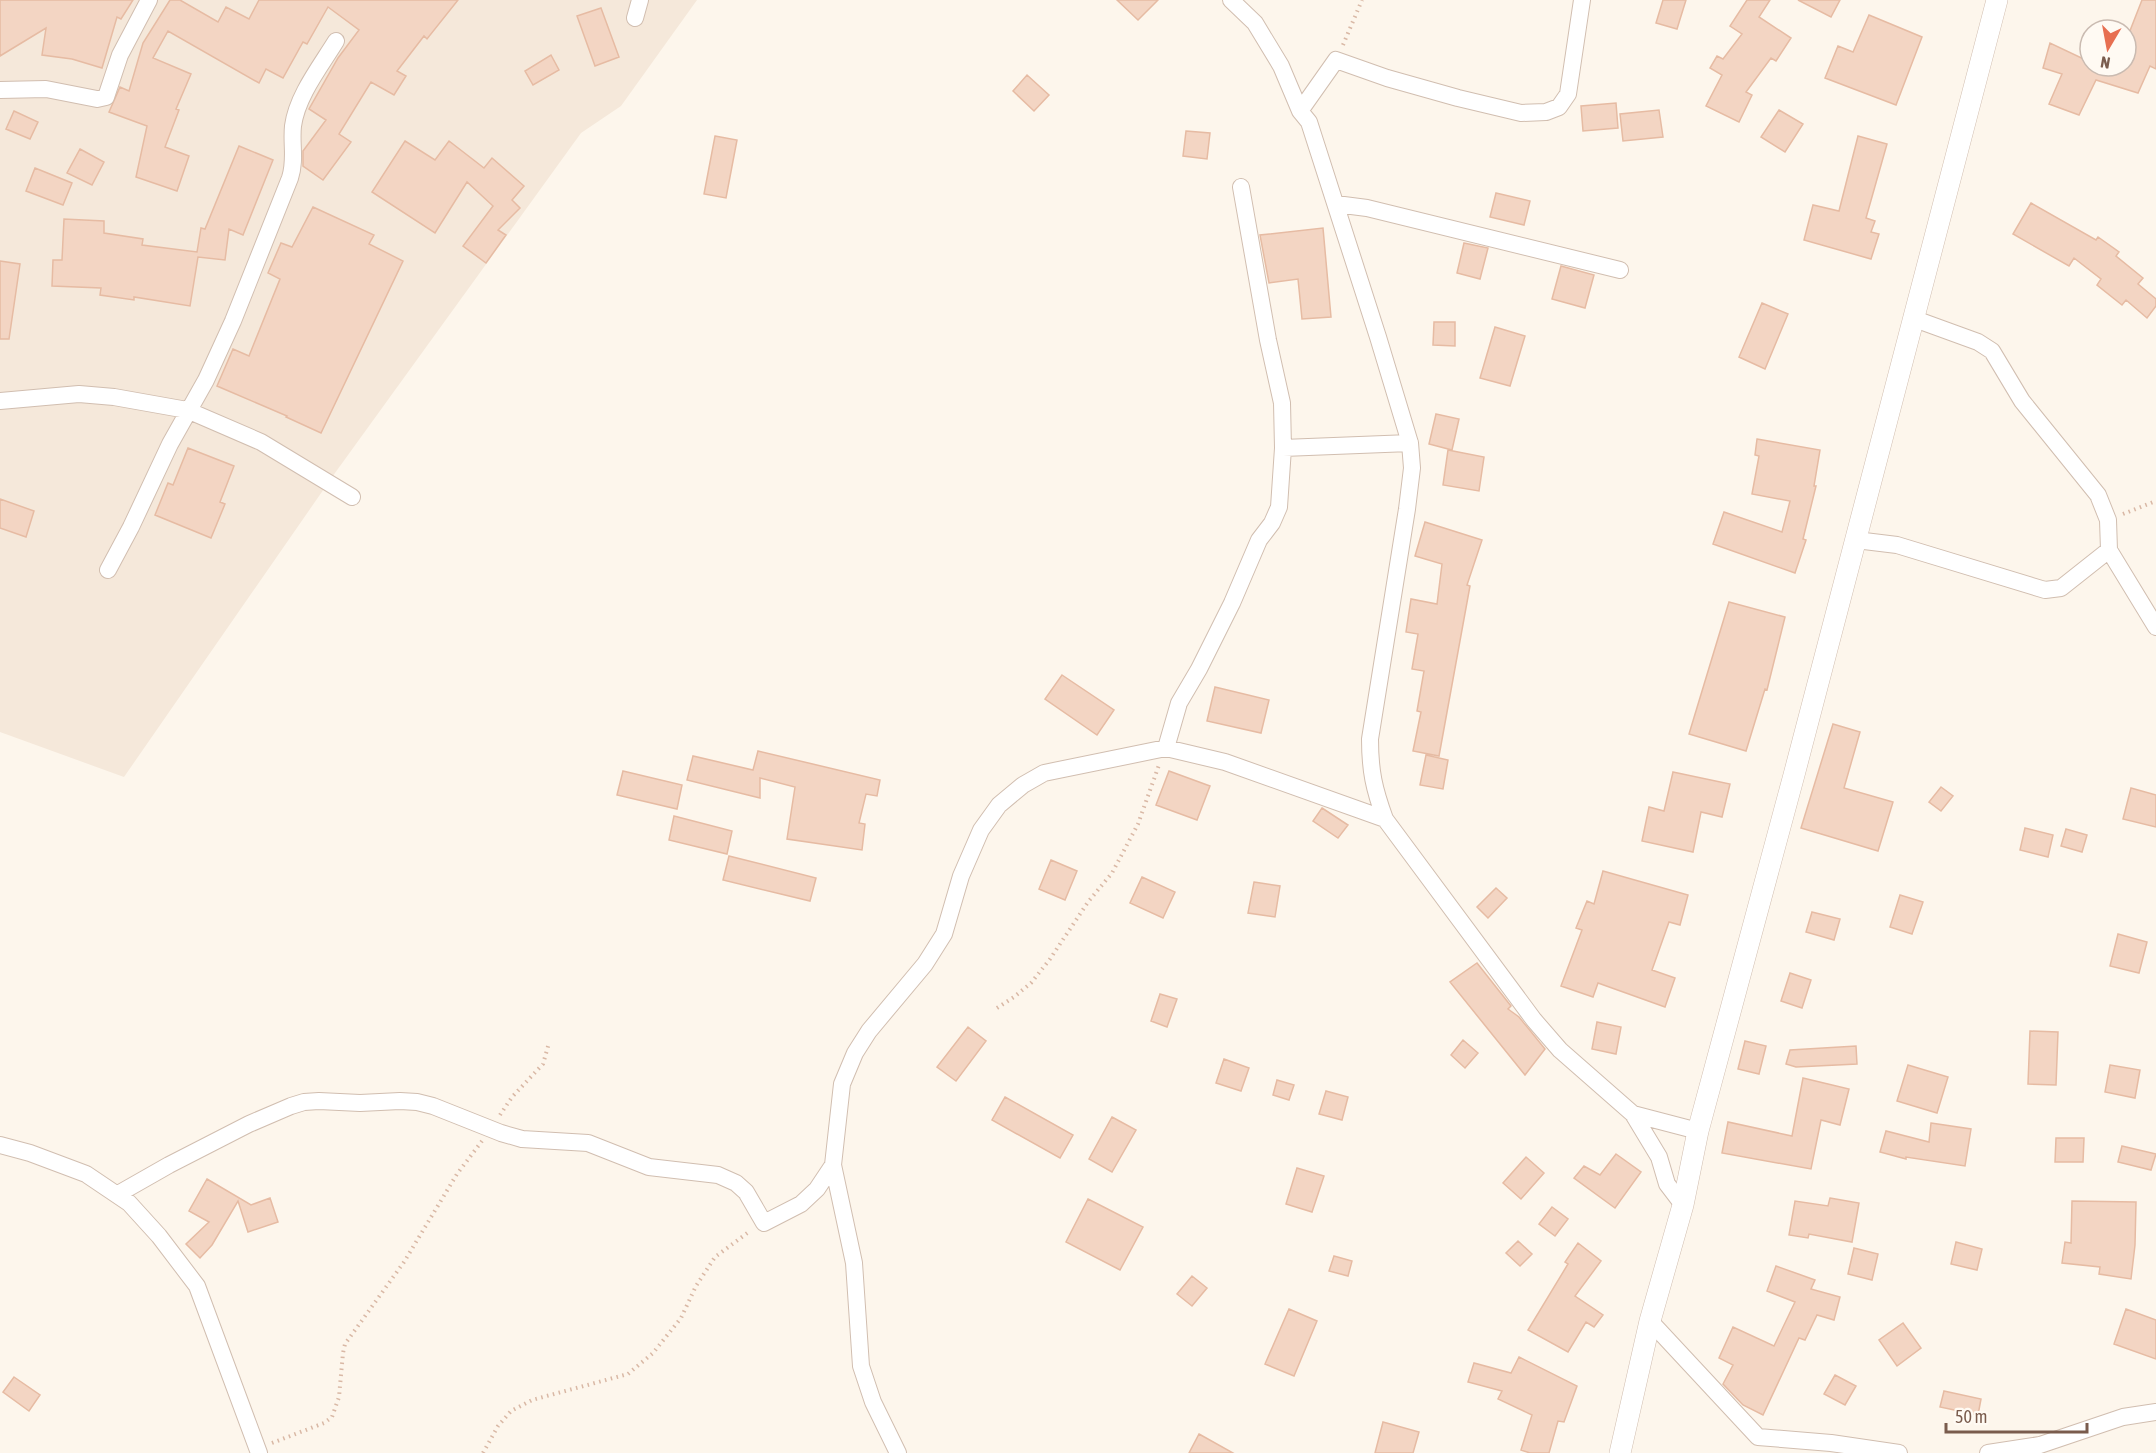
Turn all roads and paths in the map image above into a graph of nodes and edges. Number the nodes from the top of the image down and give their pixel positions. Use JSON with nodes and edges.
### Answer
{"nodes":[{"id":1,"x":149,"y":0,"type":"edge"},
{"id":2,"x":640,"y":0,"type":"edge"},
{"id":3,"x":1231,"y":0,"type":"edge"},
{"id":4,"x":1362,"y":0,"type":"edge"},
{"id":5,"x":1582,"y":0,"type":"edge"},
{"id":6,"x":1996,"y":0,"type":"edge"},
{"id":7,"x":635,"y":18,"type":"dead end"},
{"id":8,"x":336,"y":41,"type":"dead end"},
{"id":9,"x":1336,"y":60,"type":"junction"},
{"id":10,"x":0,"y":90,"type":"edge"},
{"id":11,"x":1300,"y":111,"type":"junction"},
{"id":12,"x":1241,"y":187,"type":"dead end"},
{"id":13,"x":1336,"y":204,"type":"junction"},
{"id":14,"x":1620,"y":270,"type":"dead end"},
{"id":15,"x":1912,"y":318,"type":"junction"},
{"id":16,"x":0,"y":401,"type":"edge"},
{"id":17,"x":188,"y":410,"type":"junction"},
{"id":18,"x":1410,"y":444,"type":"junction"},
{"id":19,"x":1283,"y":448,"type":"junction"},
{"id":20,"x":352,"y":497,"type":"dead end"},
{"id":21,"x":2156,"y":501,"type":"edge"},
{"id":22,"x":2108,"y":520,"type":"junction"},
{"id":23,"x":1856,"y":540,"type":"junction"},
{"id":24,"x":2109,"y":550,"type":"junction"},
{"id":25,"x":108,"y":570,"type":"dead end"},
{"id":26,"x":2156,"y":627,"type":"edge"},
{"id":27,"x":1166,"y":748,"type":"junction"},
{"id":28,"x":1385,"y":819,"type":"junction"},
{"id":29,"x":997,"y":1008,"type":"dead end"},
{"id":30,"x":549,"y":1043,"type":"dead end"},
{"id":31,"x":1633,"y":1114,"type":"junction"},
{"id":32,"x":491,"y":1128,"type":"junction"},
{"id":33,"x":1698,"y":1131,"type":"junction"},
{"id":34,"x":0,"y":1145,"type":"edge"},
{"id":35,"x":833,"y":1165,"type":"junction"},
{"id":36,"x":118,"y":1194,"type":"junction"},
{"id":37,"x":1683,"y":1205,"type":"junction"},
{"id":38,"x":764,"y":1223,"type":"junction"},
{"id":39,"x":1650,"y":1321,"type":"junction"},
{"id":40,"x":2156,"y":1412,"type":"edge"},
{"id":41,"x":258,"y":1451,"type":"edge"},
{"id":42,"x":483,"y":1453,"type":"edge"},
{"id":43,"x":898,"y":1453,"type":"edge"},
{"id":44,"x":1620,"y":1453,"type":"edge"},
{"id":45,"x":1899,"y":1453,"type":"edge"},
{"id":46,"x":1988,"y":1453,"type":"edge"}],
"edges":[{"from":1,"to":10,"type":"street"},
{"from":2,"to":7,"type":"street"},
{"from":3,"to":11,"type":"street"},
{"from":4,"to":9,"type":"path"},
{"from":5,"to":9,"type":"street"},
{"from":6,"to":15,"type":"street"},
{"from":8,"to":17,"type":"street"},
{"from":9,"to":11,"type":"street"},
{"from":11,"to":13,"type":"street"},
{"from":12,"to":19,"type":"street"},
{"from":13,"to":14,"type":"street"},
{"from":13,"to":18,"type":"street"},
{"from":15,"to":22,"type":"street"},
{"from":15,"to":23,"type":"street"},
{"from":16,"to":17,"type":"street"},
{"from":17,"to":20,"type":"street"},
{"from":17,"to":25,"type":"street"},
{"from":18,"to":19,"type":"street"},
{"from":18,"to":28,"type":"street"},
{"from":19,"to":27,"type":"street"},
{"from":21,"to":22,"type":"path"},
{"from":22,"to":24,"type":"street"},
{"from":23,"to":24,"type":"street"},
{"from":23,"to":33,"type":"street"},
{"from":24,"to":26,"type":"street"},
{"from":27,"to":28,"type":"street"},
{"from":27,"to":29,"type":"path"},
{"from":27,"to":35,"type":"street"},
{"from":28,"to":31,"type":"street"},
{"from":30,"to":32,"type":"path"},
{"from":31,"to":33,"type":"street"},
{"from":31,"to":37,"type":"street"},
{"from":32,"to":36,"type":"street"},
{"from":32,"to":38,"type":"street"},
{"from":32,"to":41,"type":"path"},
{"from":33,"to":37,"type":"street"},
{"from":34,"to":36,"type":"street"},
{"from":35,"to":38,"type":"street"},
{"from":35,"to":43,"type":"street"},
{"from":36,"to":41,"type":"street"},
{"from":37,"to":39,"type":"street"},
{"from":38,"to":42,"type":"path"},
{"from":39,"to":44,"type":"street"},
{"from":39,"to":45,"type":"street"},
{"from":40,"to":46,"type":"street"}]}
